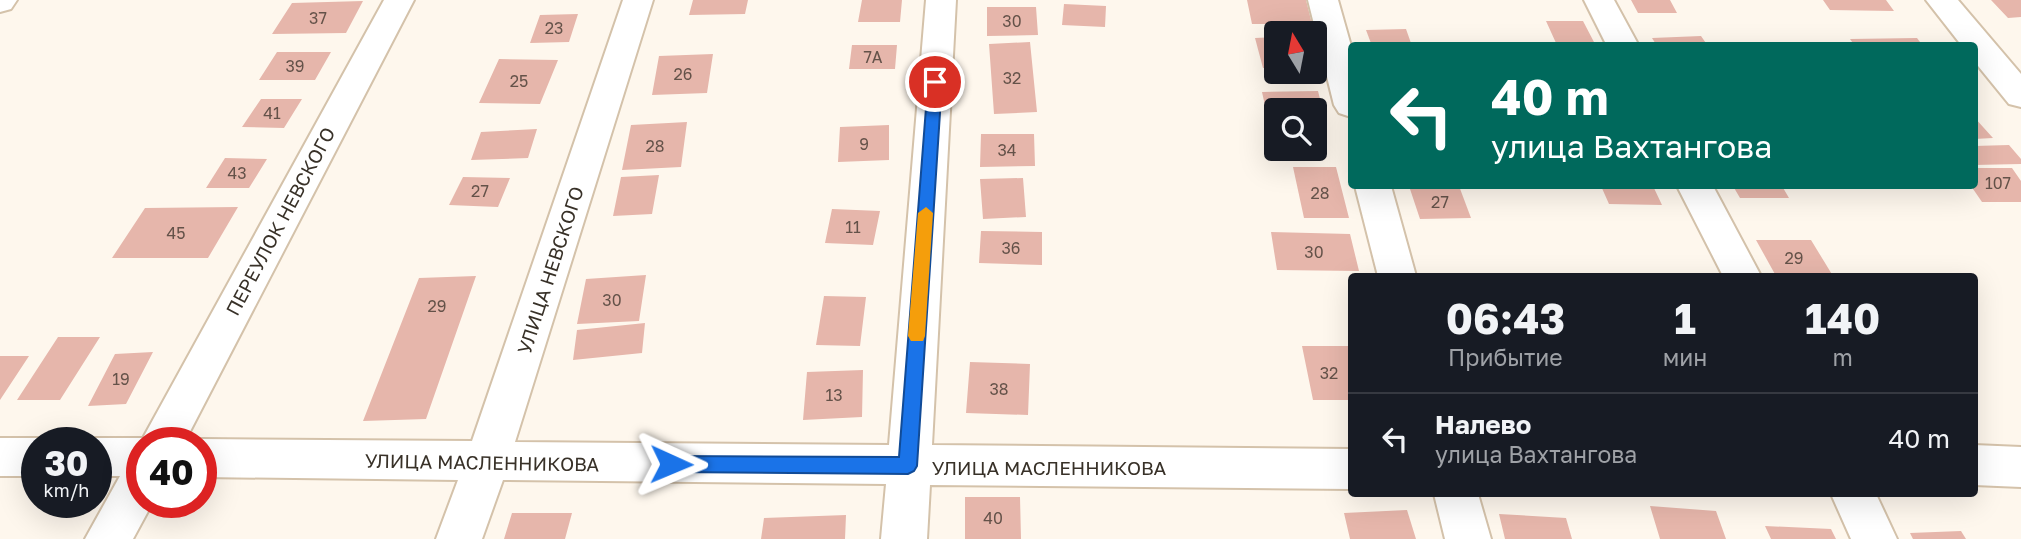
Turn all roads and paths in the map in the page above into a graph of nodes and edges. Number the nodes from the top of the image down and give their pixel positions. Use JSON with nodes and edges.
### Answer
{"nodes":[{"id":1,"x":398,"y":0,"type":"edge"},
{"id":2,"x":638,"y":0,"type":"edge"},
{"id":3,"x":941,"y":0,"type":"edge"},
{"id":4,"x":1322,"y":0,"type":"edge"},
{"id":5,"x":1599,"y":0,"type":"edge"},
{"id":6,"x":1941,"y":0,"type":"edge"},
{"id":7,"x":1620,"y":42,"type":"edge"},
{"id":8,"x":1976,"y":42,"type":"edge"},
{"id":9,"x":1978,"y":44,"type":"edge"},
{"id":10,"x":1348,"y":94,"type":"edge"},
{"id":11,"x":2021,"y":96,"type":"edge"},
{"id":12,"x":1374,"y":189,"type":"edge"},
{"id":13,"x":1697,"y":189,"type":"edge"},
{"id":14,"x":1396,"y":273,"type":"edge"},
{"id":15,"x":1740,"y":273,"type":"edge"},
{"id":16,"x":171,"y":427,"type":"edge"},
{"id":17,"x":0,"y":457,"type":"edge"},
{"id":18,"x":21,"y":457,"type":"edge"},
{"id":19,"x":217,"y":458,"type":"edge"},
{"id":20,"x":487,"y":462,"type":"junction"},
{"id":21,"x":1978,"y":465,"type":"edge"},
{"id":22,"x":908,"y":466,"type":"junction"},
{"id":23,"x":2021,"y":467,"type":"edge"},
{"id":24,"x":1348,"y":469,"type":"edge"},
{"id":25,"x":1457,"y":497,"type":"edge"},
{"id":26,"x":1854,"y":497,"type":"edge"},
{"id":27,"x":126,"y":507,"type":"edge"},
{"id":28,"x":108,"y":539,"type":"edge"},
{"id":29,"x":459,"y":539,"type":"edge"},
{"id":30,"x":904,"y":539,"type":"edge"},
{"id":31,"x":1468,"y":539,"type":"edge"},
{"id":32,"x":1874,"y":539,"type":"edge"}],
"edges":[{"from":1,"to":16,"type":"street","name":"ПЕРЕУЛОК НЕВСКОГО"},
{"from":2,"to":20,"type":"street","name":"УЛИЦА НЕВСКОГО"},
{"from":3,"to":22,"type":"street"},
{"from":4,"to":10,"type":"street"},
{"from":5,"to":7,"type":"street"},
{"from":6,"to":8,"type":"street"},
{"from":9,"to":11,"type":"street"},
{"from":12,"to":14,"type":"street"},
{"from":13,"to":15,"type":"street"},
{"from":17,"to":18,"type":"street"},
{"from":19,"to":20,"type":"street","name":"УЛИЦА МАСЛЕННИКОВА"},
{"from":20,"to":22,"type":"street","name":"УЛИЦА МАСЛЕННИКОВА"},
{"from":20,"to":29,"type":"street","name":"УЛИЦА НЕВСКОГО"},
{"from":21,"to":23,"type":"street"},
{"from":22,"to":24,"type":"street","name":"УЛИЦА МАСЛЕННИКОВА"},
{"from":22,"to":30,"type":"street"},
{"from":25,"to":31,"type":"street"},
{"from":26,"to":32,"type":"street"},
{"from":27,"to":28,"type":"street"}]}
